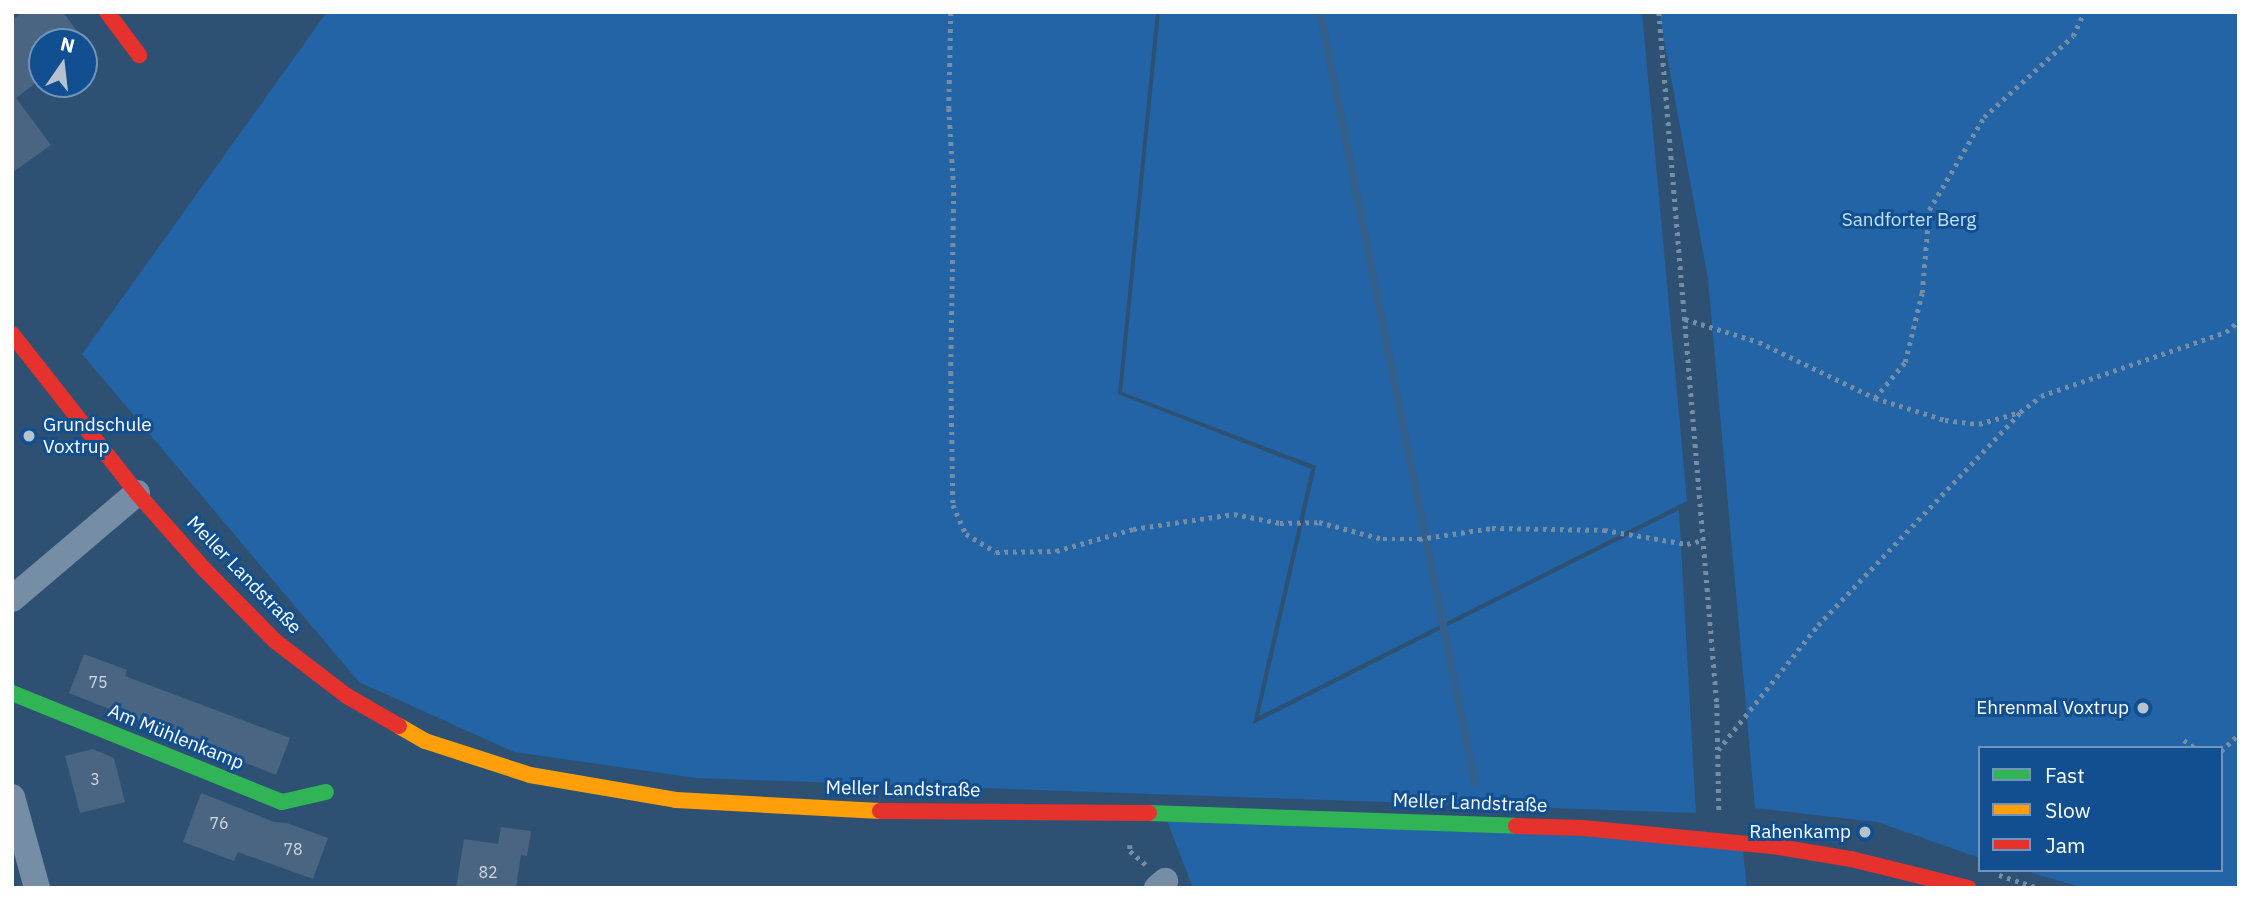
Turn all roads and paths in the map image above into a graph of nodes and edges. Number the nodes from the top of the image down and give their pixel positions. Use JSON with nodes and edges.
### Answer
{"nodes":[{"id":1,"x":107,"y":12,"type":"edge"},
{"id":2,"x":951,"y":12,"type":"edge"},
{"id":3,"x":1658,"y":12,"type":"edge"},
{"id":4,"x":2084,"y":12,"type":"edge"},
{"id":5,"x":139,"y":55,"type":"dead end"},
{"id":6,"x":1685,"y":319,"type":"junction"},
{"id":7,"x":2239,"y":321,"type":"edge"},
{"id":8,"x":12,"y":334,"type":"edge"},
{"id":9,"x":1875,"y":398,"type":"junction"},
{"id":10,"x":2020,"y":412,"type":"junction"},
{"id":11,"x":137,"y":493,"type":"junction"},
{"id":12,"x":1703,"y":540,"type":"junction"},
{"id":13,"x":12,"y":599,"type":"edge"},
{"id":14,"x":12,"y":693,"type":"edge"},
{"id":15,"x":2239,"y":734,"type":"edge"},
{"id":16,"x":2184,"y":740,"type":"dead end"},
{"id":17,"x":2192,"y":746,"type":"edge"},
{"id":18,"x":2223,"y":749,"type":"edge"},
{"id":19,"x":1717,"y":750,"type":"junction"},
{"id":20,"x":326,"y":792,"type":"dead end"},
{"id":21,"x":12,"y":797,"type":"edge"},
{"id":22,"x":1129,"y":813,"type":"junction"},
{"id":23,"x":1719,"y":820,"type":"dead end"},
{"id":24,"x":1991,"y":873,"type":"dead end"},
{"id":25,"x":1161,"y":885,"type":"edge"},
{"id":26,"x":36,"y":887,"type":"edge"},
{"id":27,"x":1968,"y":888,"type":"edge"},
{"id":28,"x":2038,"y":888,"type":"edge"}],
"edges":[{"from":1,"to":5,"type":"street"},
{"from":2,"to":12,"type":"path"},
{"from":3,"to":6,"type":"path"},
{"from":4,"to":9,"type":"path"},
{"from":6,"to":9,"type":"path"},
{"from":6,"to":12,"type":"path"},
{"from":7,"to":10,"type":"path"},
{"from":8,"to":11,"type":"street","name":"Meller Landstraße"},
{"from":9,"to":10,"type":"path"},
{"from":10,"to":19,"type":"path"},
{"from":11,"to":13,"type":"street"},
{"from":11,"to":22,"type":"street","name":"Meller Landstraße"},
{"from":12,"to":19,"type":"path"},
{"from":14,"to":20,"type":"street","name":"Am Mühlenkamp"},
{"from":15,"to":18,"type":"path"},
{"from":16,"to":17,"type":"path"},
{"from":19,"to":23,"type":"path"},
{"from":21,"to":26,"type":"street"},
{"from":22,"to":25,"type":"path"},
{"from":22,"to":27,"type":"street","name":"Meller Landstraße"},
{"from":24,"to":28,"type":"path"}]}
